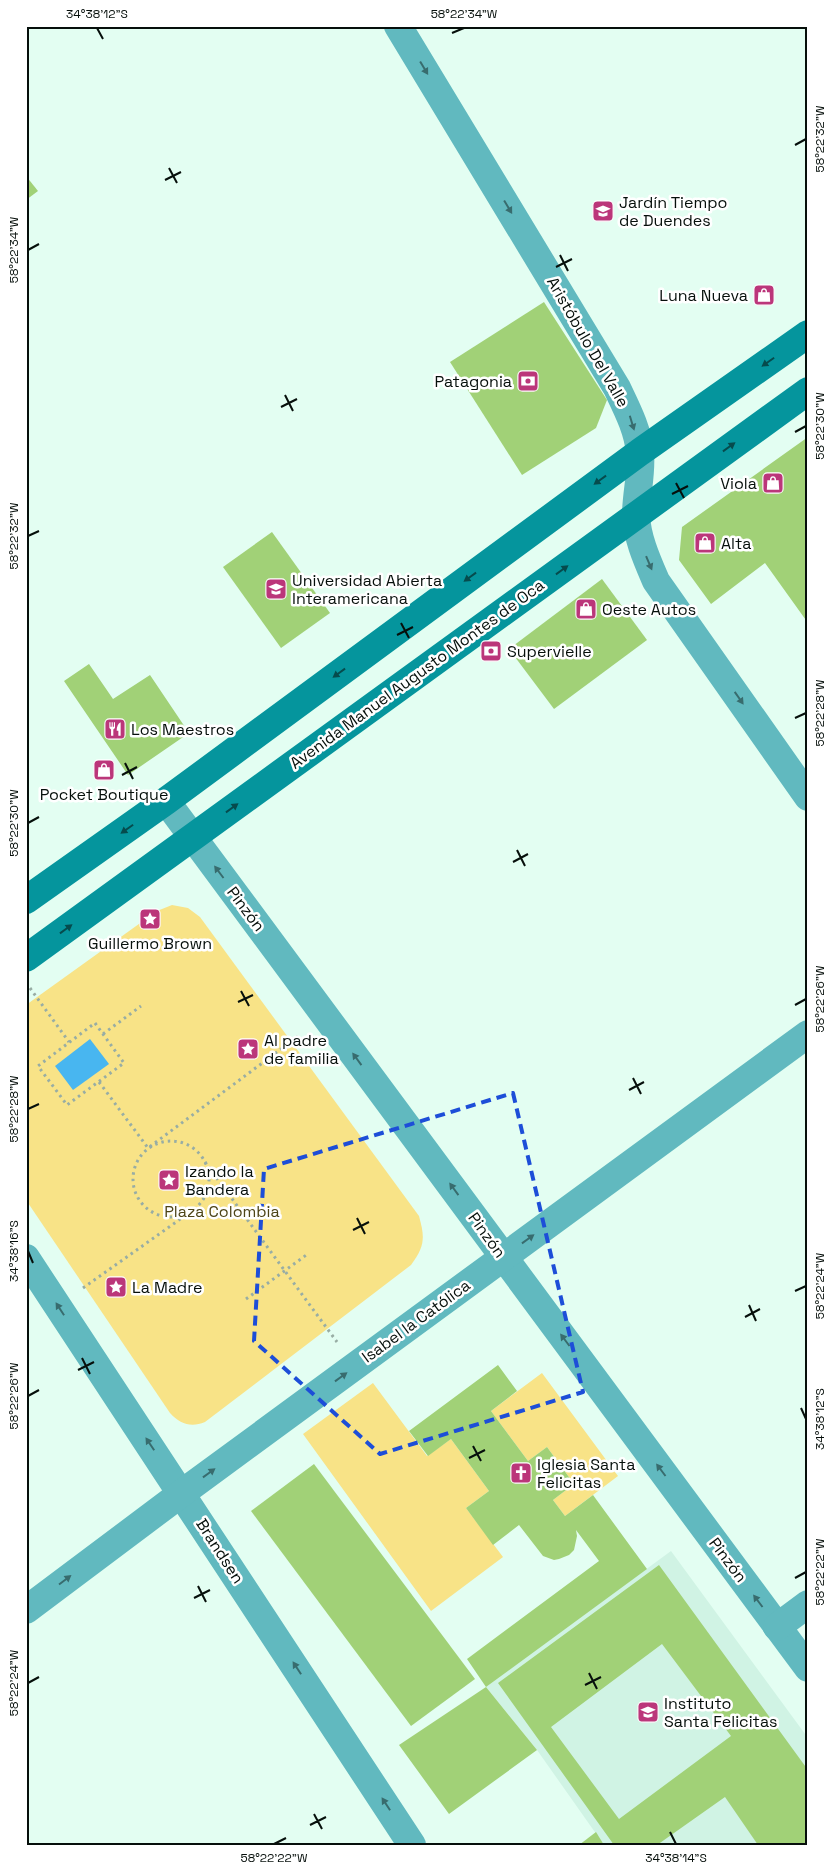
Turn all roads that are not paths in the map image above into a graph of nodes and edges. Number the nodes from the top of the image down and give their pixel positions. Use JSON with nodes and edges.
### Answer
{"nodes":[{"id":1,"x":398,"y":26,"type":"edge"},
{"id":2,"x":808,"y":334,"type":"edge"},
{"id":3,"x":808,"y":390,"type":"edge"},
{"id":4,"x":640,"y":452,"type":"junction"},
{"id":5,"x":636,"y":516,"type":"junction"},
{"id":6,"x":808,"y":797,"type":"edge"},
{"id":7,"x":166,"y":800,"type":"junction"},
{"id":8,"x":192,"y":836,"type":"junction"},
{"id":9,"x":26,"y":900,"type":"edge"},
{"id":10,"x":26,"y":958,"type":"edge"},
{"id":11,"x":808,"y":1034,"type":"edge"},
{"id":12,"x":503,"y":1257,"type":"junction"},
{"id":13,"x":26,"y":1258,"type":"edge"},
{"id":14,"x":182,"y":1493,"type":"junction"},
{"id":15,"x":808,"y":1604,"type":"edge"},
{"id":16,"x":26,"y":1610,"type":"edge"},
{"id":17,"x":777,"y":1627,"type":"junction"},
{"id":18,"x":808,"y":1668,"type":"edge"},
{"id":19,"x":412,"y":1845,"type":"edge"}],
"edges":[{"from":1,"to":4,"type":"street","name":"Aristóbulo Del Valle","one_way":true},
{"from":2,"to":4,"type":"main road","one_way":true},
{"from":5,"to":3,"type":"main road","name":"Avenida Manuel Augusto Montes de Oca","one_way":true},
{"from":4,"to":5,"type":"street","name":"Aristóbulo Del Valle"},
{"from":4,"to":7,"type":"main road","one_way":true},
{"from":5,"to":6,"type":"street","name":"Aristóbulo Del Valle","one_way":true},
{"from":8,"to":5,"type":"main road","name":"Avenida Manuel Augusto Montes de Oca","one_way":true},
{"from":7,"to":8,"type":"street","name":"Pinzón"},
{"from":7,"to":9,"type":"main road","one_way":true},
{"from":10,"to":8,"type":"main road","name":"Avenida Manuel Augusto Montes de Oca","one_way":true},
{"from":12,"to":8,"type":"street","name":"Pinzón","one_way":true},
{"from":12,"to":11,"type":"street","name":"Isabel la Católica","one_way":true},
{"from":14,"to":12,"type":"street","name":"Isabel la Católica","one_way":true},
{"from":17,"to":12,"type":"street","name":"Pinzón","one_way":true},
{"from":14,"to":13,"type":"street","name":"Brandsen","one_way":true},
{"from":16,"to":14,"type":"street","name":"Isabel la Católica","one_way":true},
{"from":19,"to":14,"type":"street","name":"Brandsen","one_way":true},
{"from":15,"to":17,"type":"street"},
{"from":17,"to":18,"type":"street","name":"Pinzón"}]}
